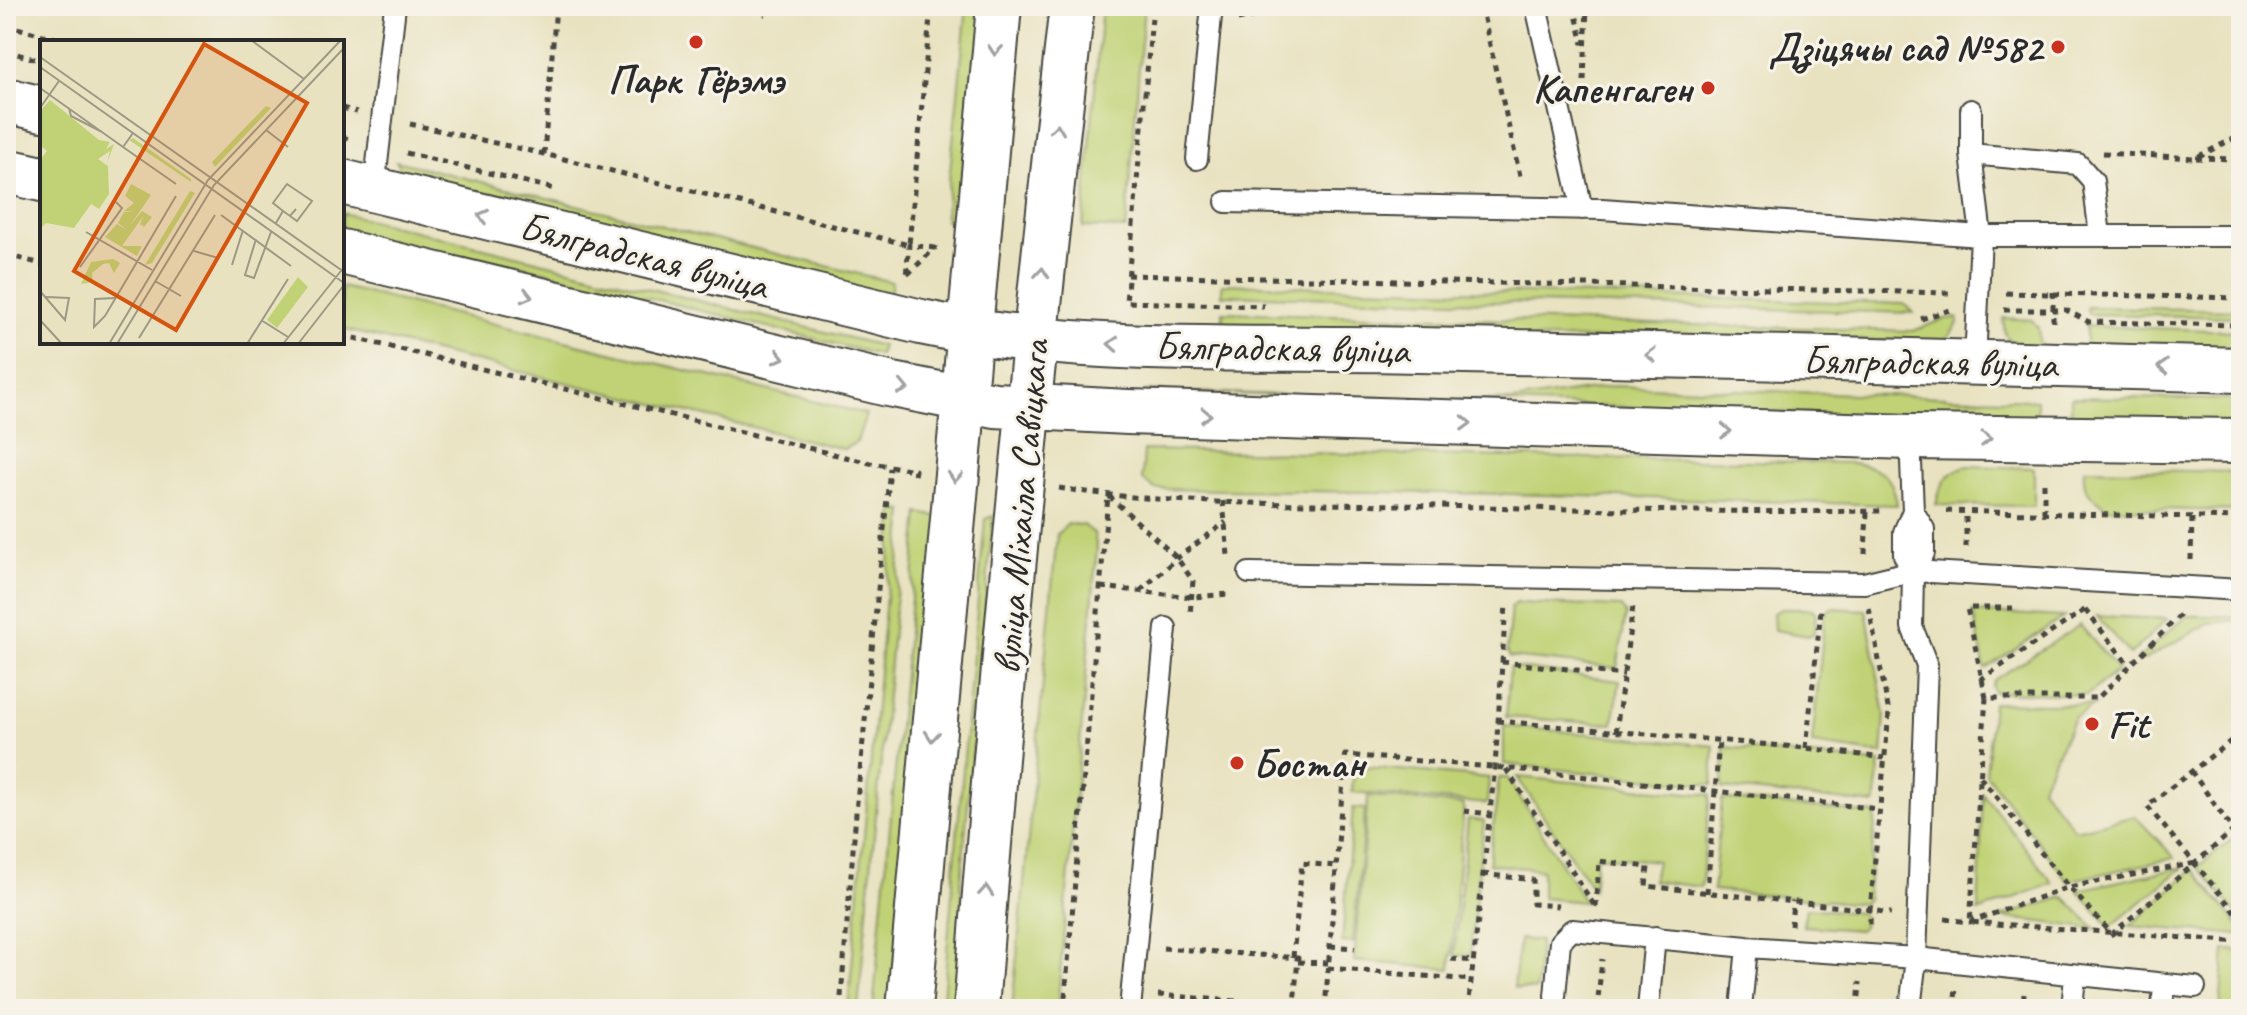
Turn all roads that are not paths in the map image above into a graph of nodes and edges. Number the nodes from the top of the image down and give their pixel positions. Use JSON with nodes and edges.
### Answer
{"nodes":[{"id":1,"x":395,"y":6,"type":"edge"},
{"id":2,"x":999,"y":6,"type":"edge"},
{"id":3,"x":1072,"y":6,"type":"edge"},
{"id":4,"x":1536,"y":6,"type":"edge"},
{"id":5,"x":1211,"y":16,"type":"edge"},
{"id":6,"x":6,"y":100,"type":"edge"},
{"id":7,"x":40,"y":108,"type":"edge"},
{"id":8,"x":1971,"y":110,"type":"dead end"},
{"id":9,"x":1971,"y":154,"type":"junction"},
{"id":10,"x":1197,"y":159,"type":"dead end"},
{"id":11,"x":6,"y":171,"type":"edge"},
{"id":12,"x":40,"y":179,"type":"edge"},
{"id":13,"x":358,"y":186,"type":"edge"},
{"id":14,"x":1226,"y":202,"type":"dead end"},
{"id":15,"x":1582,"y":209,"type":"junction"},
{"id":16,"x":2100,"y":235,"type":"junction"},
{"id":17,"x":1981,"y":236,"type":"junction"},
{"id":18,"x":2241,"y":236,"type":"edge"},
{"id":19,"x":344,"y":252,"type":"edge"},
{"id":20,"x":968,"y":332,"type":"junction"},
{"id":21,"x":1036,"y":340,"type":"junction"},
{"id":22,"x":1975,"y":362,"type":"junction"},
{"id":23,"x":2241,"y":370,"type":"edge"},
{"id":24,"x":962,"y":399,"type":"junction"},
{"id":25,"x":1029,"y":408,"type":"junction"},
{"id":26,"x":1910,"y":437,"type":"junction"},
{"id":27,"x":2241,"y":441,"type":"edge"},
{"id":28,"x":1913,"y":571,"type":"junction"},
{"id":29,"x":1236,"y":573,"type":"road end"},
{"id":30,"x":2241,"y":590,"type":"edge"},
{"id":31,"x":1166,"y":628,"type":"dead end"},
{"id":32,"x":1655,"y":937,"type":"junction"},
{"id":33,"x":1747,"y":947,"type":"junction"},
{"id":34,"x":1916,"y":958,"type":"junction"},
{"id":35,"x":2075,"y":976,"type":"junction"},
{"id":36,"x":2164,"y":986,"type":"junction"},
{"id":37,"x":2195,"y":987,"type":"dead end"},
{"id":38,"x":1555,"y":996,"type":"dead end"},
{"id":39,"x":909,"y":1009,"type":"edge"},
{"id":40,"x":976,"y":1009,"type":"edge"},
{"id":41,"x":1130,"y":1009,"type":"edge"},
{"id":42,"x":1648,"y":1009,"type":"edge"},
{"id":43,"x":1741,"y":1009,"type":"edge"},
{"id":44,"x":1910,"y":1009,"type":"edge"},
{"id":45,"x":2072,"y":1009,"type":"edge"},
{"id":46,"x":2162,"y":1009,"type":"edge"}],
"edges":[{"from":1,"to":13,"type":"lane"},
{"from":2,"to":20,"type":"street","name":"вуліца Міхаіла Савіцкага","one_way":true},
{"from":21,"to":3,"type":"street","name":"вуліца Міхаіла Савіцкага","one_way":true},
{"from":4,"to":15,"type":"lane"},
{"from":5,"to":10,"type":"lane"},
{"from":6,"to":7,"type":"street"},
{"from":8,"to":9,"type":"lane"},
{"from":9,"to":16,"type":"lane"},
{"from":9,"to":17,"type":"lane"},
{"from":11,"to":12,"type":"street"},
{"from":20,"to":13,"type":"street","name":"Бялградская вуліца","one_way":true},
{"from":14,"to":15,"type":"lane"},
{"from":15,"to":17,"type":"lane"},
{"from":16,"to":17,"type":"lane"},
{"from":16,"to":18,"type":"lane"},
{"from":17,"to":22,"type":"lane"},
{"from":19,"to":24,"type":"street","name":"Бялградская вуліца","one_way":true},
{"from":20,"to":21,"type":"street","name":"Бялградская вуліца"},
{"from":20,"to":24,"type":"street","name":"вуліца Міхаіла Савіцкага"},
{"from":22,"to":21,"type":"street","name":"Бялградская вуліца","one_way":true},
{"from":21,"to":25,"type":"street","name":"вуліца Міхаіла Савіцкага"},
{"from":23,"to":22,"type":"street","name":"Бялградская вуліца","one_way":true},
{"from":24,"to":25,"type":"street","name":"Бялградская вуліца"},
{"from":24,"to":39,"type":"street","name":"вуліца Міхаіла Савіцкага","one_way":true},
{"from":25,"to":26,"type":"street","name":"Бялградская вуліца","one_way":true},
{"from":40,"to":25,"type":"street","name":"вуліца Міхаіла Савіцкага","one_way":true},
{"from":26,"to":27,"type":"street","name":"Бялградская вуліца","one_way":true},
{"from":26,"to":28,"type":"lane"},
{"from":28,"to":29,"type":"lane"},
{"from":28,"to":30,"type":"lane"},
{"from":28,"to":34,"type":"lane"},
{"from":31,"to":41,"type":"lane"},
{"from":32,"to":33,"type":"lane"},
{"from":32,"to":38,"type":"lane"},
{"from":32,"to":42,"type":"lane"},
{"from":33,"to":34,"type":"lane"},
{"from":33,"to":43,"type":"lane"},
{"from":34,"to":35,"type":"lane"},
{"from":34,"to":44,"type":"lane"},
{"from":35,"to":36,"type":"lane"},
{"from":35,"to":45,"type":"lane"},
{"from":36,"to":37,"type":"lane"},
{"from":36,"to":46,"type":"lane"}]}
